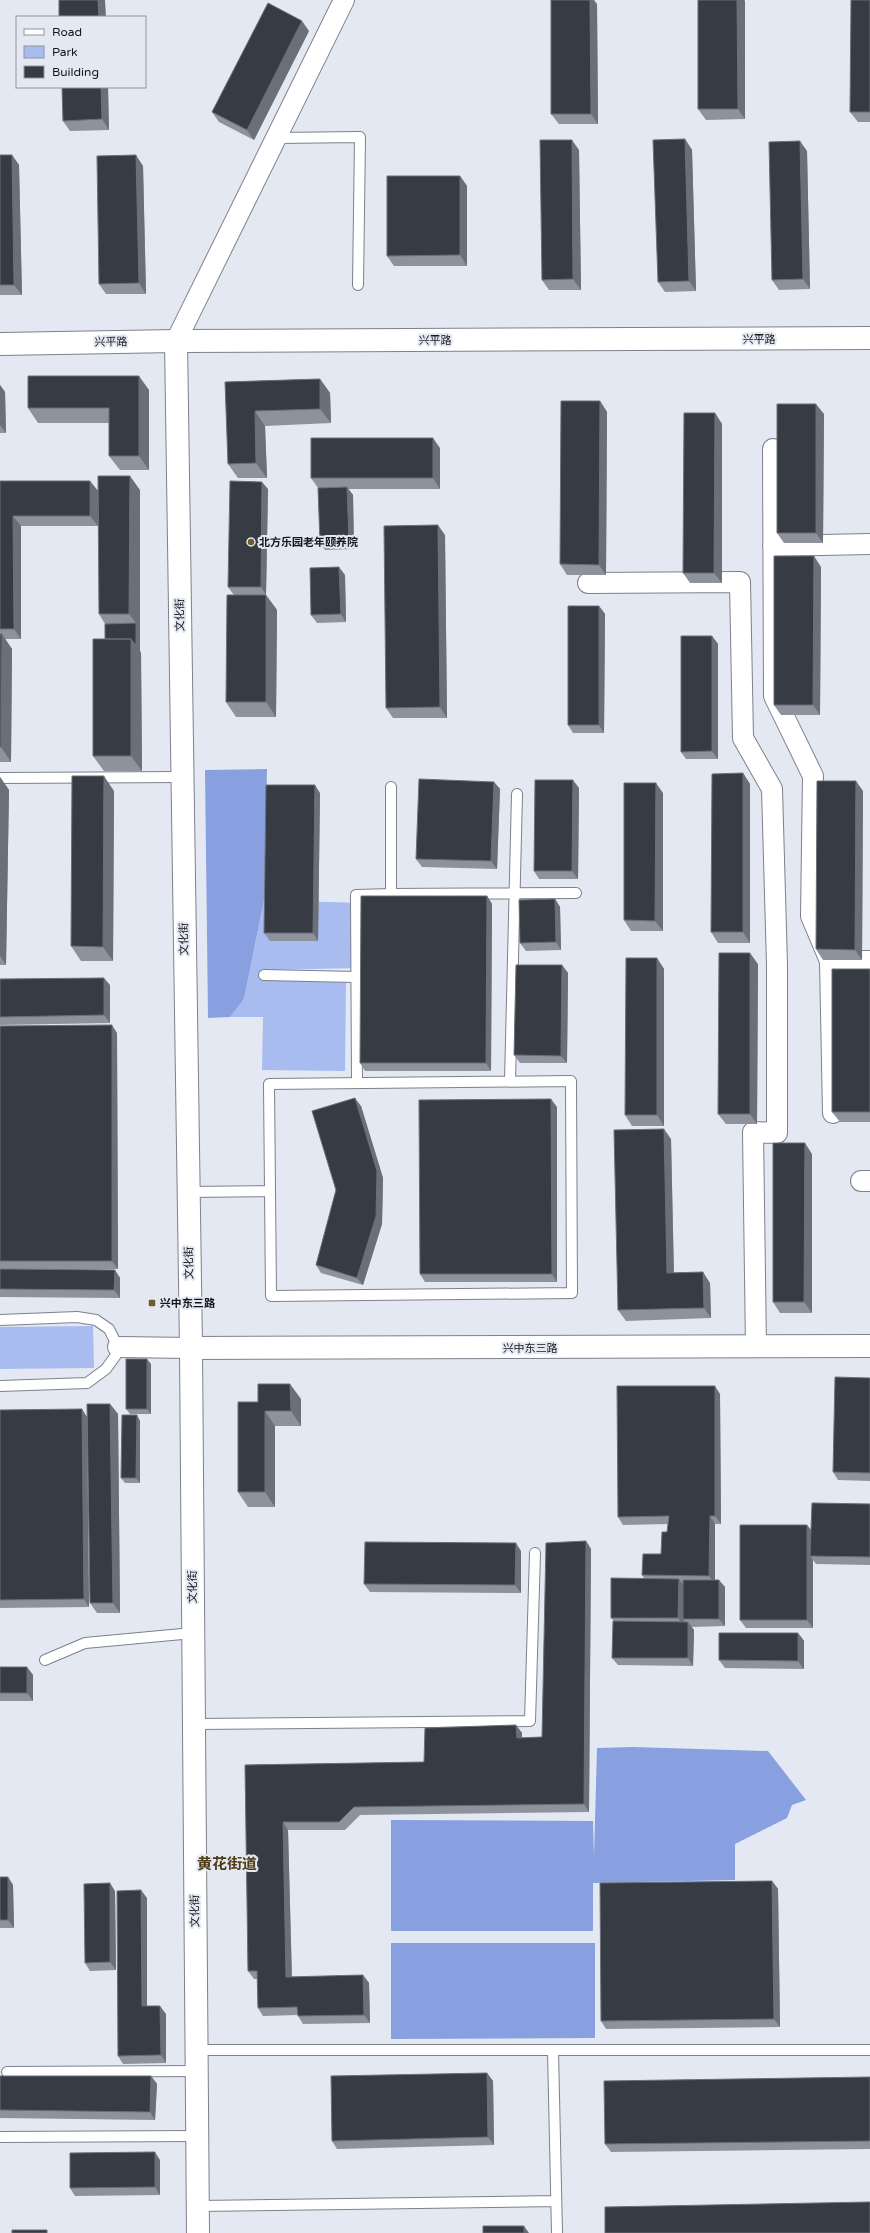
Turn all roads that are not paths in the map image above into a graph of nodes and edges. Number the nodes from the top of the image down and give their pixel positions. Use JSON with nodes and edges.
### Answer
{"nodes":[{"id":1,"x":344,"y":0,"type":"edge"},
{"id":2,"x":276,"y":138,"type":"junction"},
{"id":3,"x":358,"y":286,"type":"dead end"},
{"id":4,"x":870,"y":338,"type":"edge"},
{"id":5,"x":176,"y":341,"type":"junction"},
{"id":6,"x":0,"y":344,"type":"edge"},
{"id":7,"x":773,"y":450,"type":"dead end"},
{"id":8,"x":870,"y":544,"type":"edge"},
{"id":9,"x":773,"y":546,"type":"junction"},
{"id":10,"x":588,"y":583,"type":"dead end"},
{"id":11,"x":0,"y":778,"type":"edge"},
{"id":12,"x":182,"y":778,"type":"junction"},
{"id":13,"x":392,"y":787,"type":"dead end"},
{"id":14,"x":517,"y":794,"type":"dead end"},
{"id":15,"x":515,"y":893,"type":"junction"},
{"id":16,"x":576,"y":893,"type":"dead end"},
{"id":17,"x":391,"y":894,"type":"junction"},
{"id":18,"x":830,"y":961,"type":"junction"},
{"id":19,"x":870,"y":961,"type":"edge"},
{"id":20,"x":264,"y":975,"type":"dead end"},
{"id":21,"x":356,"y":976,"type":"junction"},
{"id":22,"x":510,"y":1081,"type":"junction"},
{"id":23,"x":357,"y":1083,"type":"junction"},
{"id":24,"x":833,"y":1113,"type":"edge"},
{"id":25,"x":270,"y":1191,"type":"junction"},
{"id":26,"x":188,"y":1192,"type":"junction"},
{"id":27,"x":0,"y":1320,"type":"edge"},
{"id":28,"x":870,"y":1346,"type":"edge"},
{"id":29,"x":756,"y":1347,"type":"junction"},
{"id":30,"x":118,"y":1348,"type":"junction"},
{"id":31,"x":191,"y":1348,"type":"junction"},
{"id":32,"x":0,"y":1386,"type":"edge"},
{"id":33,"x":535,"y":1553,"type":"dead end"},
{"id":34,"x":193,"y":1633,"type":"junction"},
{"id":35,"x":45,"y":1660,"type":"dead end"},
{"id":36,"x":194,"y":1724,"type":"junction"},
{"id":37,"x":553,"y":2050,"type":"junction"},
{"id":38,"x":870,"y":2050,"type":"edge"},
{"id":39,"x":197,"y":2061,"type":"junction"},
{"id":40,"x":7,"y":2072,"type":"dead end"},
{"id":41,"x":197,"y":2136,"type":"junction"},
{"id":42,"x":0,"y":2137,"type":"edge"},
{"id":43,"x":556,"y":2201,"type":"junction"},
{"id":44,"x":198,"y":2206,"type":"junction"},
{"id":45,"x":198,"y":2233,"type":"edge"},
{"id":46,"x":557,"y":2233,"type":"edge"}],
"edges":[{"from":1,"to":2,"type":"street"},
{"from":2,"to":3,"type":"lane"},
{"from":2,"to":5,"type":"street"},
{"from":4,"to":5,"type":"street","name":"兴平路"},
{"from":5,"to":6,"type":"street","name":"兴平路"},
{"from":5,"to":12,"type":"street","name":"文化街"},
{"from":7,"to":9,"type":"street"},
{"from":8,"to":9,"type":"street"},
{"from":9,"to":18,"type":"street"},
{"from":10,"to":29,"type":"street"},
{"from":11,"to":12,"type":"lane"},
{"from":12,"to":26,"type":"street","name":"文化街"},
{"from":13,"to":17,"type":"lane"},
{"from":14,"to":15,"type":"lane"},
{"from":15,"to":16,"type":"lane"},
{"from":15,"to":17,"type":"lane"},
{"from":15,"to":22,"type":"lane"},
{"from":17,"to":21,"type":"lane"},
{"from":18,"to":19,"type":"street"},
{"from":18,"to":24,"type":"street"},
{"from":20,"to":21,"type":"lane"},
{"from":21,"to":23,"type":"lane"},
{"from":22,"to":23,"type":"lane"},
{"from":22,"to":25,"type":"lane"},
{"from":23,"to":25,"type":"lane"},
{"from":25,"to":26,"type":"lane"},
{"from":26,"to":31,"type":"street","name":"文化街"},
{"from":27,"to":30,"type":"lane"},
{"from":28,"to":29,"type":"street","name":"兴中东三路"},
{"from":29,"to":31,"type":"street","name":"兴中东三路"},
{"from":30,"to":31,"type":"street"},
{"from":30,"to":32,"type":"lane"},
{"from":31,"to":34,"type":"street","name":"文化街"},
{"from":33,"to":36,"type":"lane"},
{"from":34,"to":35,"type":"lane"},
{"from":34,"to":36,"type":"street","name":"文化街"},
{"from":36,"to":39,"type":"street","name":"文化街"},
{"from":37,"to":38,"type":"lane"},
{"from":37,"to":39,"type":"lane"},
{"from":37,"to":43,"type":"lane"},
{"from":39,"to":40,"type":"lane"},
{"from":39,"to":41,"type":"street","name":"文化街"},
{"from":41,"to":42,"type":"lane"},
{"from":41,"to":44,"type":"street","name":"文化街"},
{"from":43,"to":44,"type":"lane"},
{"from":43,"to":46,"type":"lane"},
{"from":44,"to":45,"type":"street","name":"文化街"}]}
